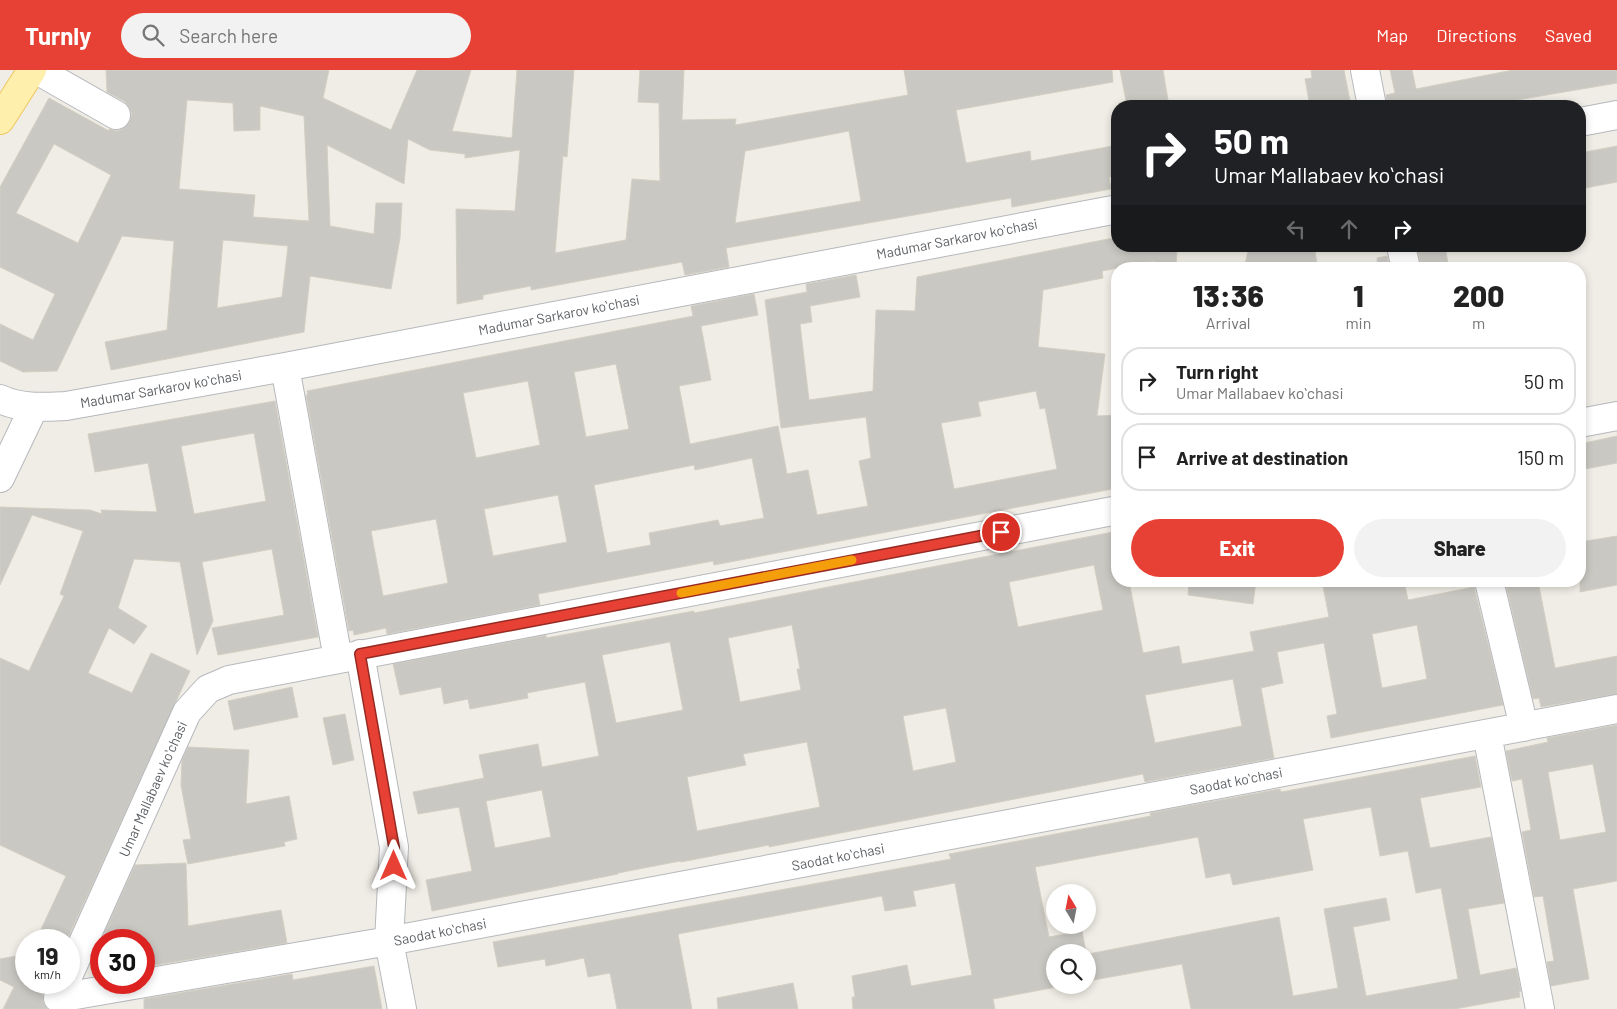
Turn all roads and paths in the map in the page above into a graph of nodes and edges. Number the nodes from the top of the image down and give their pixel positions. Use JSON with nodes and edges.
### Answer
{"nodes":[{"id":1,"x":32,"y":70,"type":"edge"},
{"id":2,"x":37,"y":70,"type":"edge"},
{"id":3,"x":1365,"y":70,"type":"edge"},
{"id":4,"x":1371,"y":100,"type":"edge"},
{"id":5,"x":116,"y":115,"type":"dead end"},
{"id":6,"x":1617,"y":116,"type":"edge"},
{"id":7,"x":0,"y":120,"type":"edge"},
{"id":8,"x":1586,"y":121,"type":"edge"},
{"id":9,"x":1111,"y":210,"type":"edge"},
{"id":10,"x":284,"y":367,"type":"junction"},
{"id":11,"x":0,"y":399,"type":"edge"},
{"id":12,"x":34,"y":407,"type":"junction"},
{"id":13,"x":1617,"y":416,"type":"edge"},
{"id":14,"x":1586,"y":422,"type":"edge"},
{"id":15,"x":0,"y":478,"type":"edge"},
{"id":16,"x":1111,"y":511,"type":"edge"},
{"id":17,"x":1490,"y":587,"type":"edge"},
{"id":18,"x":349,"y":656,"type":"junction"},
{"id":19,"x":1617,"y":709,"type":"edge"},
{"id":20,"x":1524,"y":727,"type":"junction"},
{"id":21,"x":1486,"y":734,"type":"junction"},
{"id":22,"x":390,"y":942,"type":"junction"},
{"id":23,"x":80,"y":945,"type":"edge"},
{"id":24,"x":80,"y":988,"type":"edge"},
{"id":25,"x":402,"y":1009,"type":"edge"},
{"id":26,"x":1540,"y":1009,"type":"edge"}],
"edges":[{"from":1,"to":7,"type":"main road"},
{"from":2,"to":5,"type":"street"},
{"from":3,"to":4,"type":"street"},
{"from":6,"to":8,"type":"street"},
{"from":9,"to":10,"type":"street","name":"Madumar Sarkarov koʻchasi"},
{"from":10,"to":12,"type":"street","name":"Madumar Sarkarov koʻchasi"},
{"from":10,"to":18,"type":"street"},
{"from":11,"to":12,"type":"street","name":"Madumar Sarkarov koʻchasi"},
{"from":12,"to":15,"type":"street"},
{"from":13,"to":14,"type":"street"},
{"from":16,"to":18,"type":"street","name":"Umar Mallabaev koʻchasi"},
{"from":17,"to":20,"type":"street"},
{"from":18,"to":22,"type":"street"},
{"from":18,"to":23,"type":"street","name":"Umar Mallabaev koʻchasi"},
{"from":19,"to":20,"type":"street","name":"Saodat koʻchasi"},
{"from":20,"to":21,"type":"street","name":"Saodat koʻchasi"},
{"from":21,"to":22,"type":"street","name":"Saodat koʻchasi"},
{"from":21,"to":26,"type":"street"},
{"from":22,"to":24,"type":"street","name":"Saodat koʻchasi"},
{"from":22,"to":25,"type":"street"}]}
